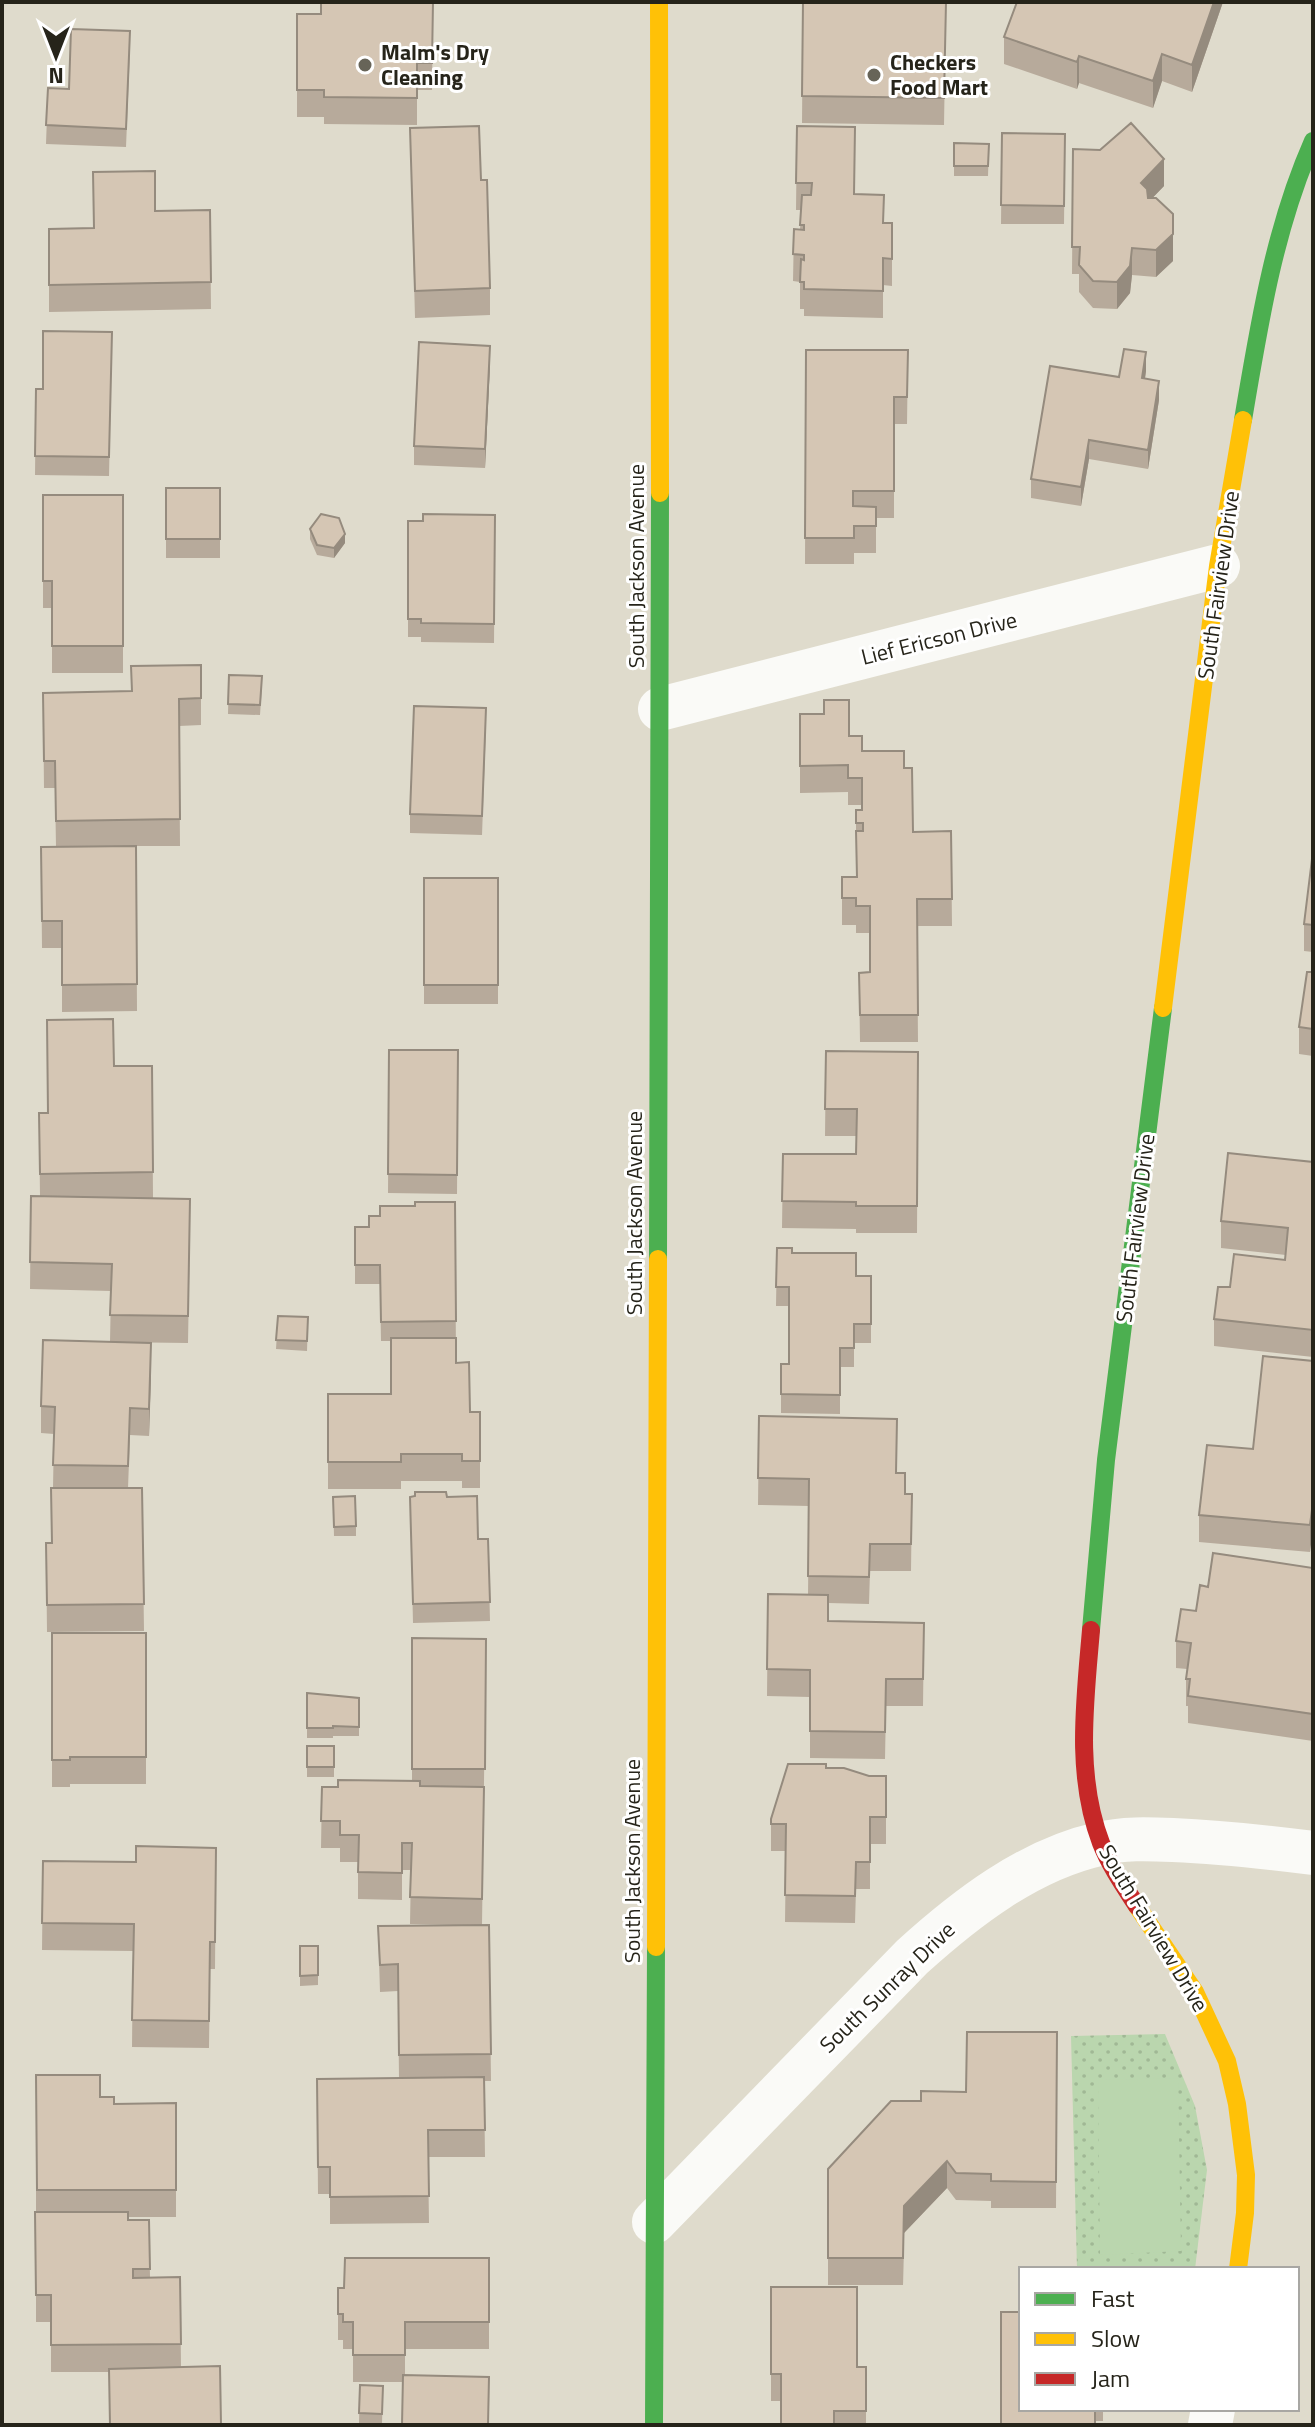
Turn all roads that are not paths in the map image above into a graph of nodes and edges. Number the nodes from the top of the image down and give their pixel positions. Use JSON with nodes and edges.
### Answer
{"nodes":[{"id":1,"x":659,"y":2,"type":"edge"},
{"id":2,"x":1313,"y":141,"type":"edge"},
{"id":3,"x":1218,"y":566,"type":"junction"},
{"id":4,"x":660,"y":709,"type":"junction"},
{"id":5,"x":1101,"y":1843,"type":"junction"},
{"id":6,"x":1313,"y":1853,"type":"edge"},
{"id":7,"x":654,"y":2222,"type":"junction"},
{"id":8,"x":1238,"y":2267,"type":"edge"},
{"id":9,"x":654,"y":2425,"type":"edge"}],
"edges":[{"from":1,"to":4,"type":"main road","name":"South Jackson Avenue"},
{"from":2,"to":3,"type":"main road","name":"South Fairview Drive"},
{"from":3,"to":4,"type":"street","name":"Lief Ericson Drive"},
{"from":3,"to":5,"type":"main road","name":"South Fairview Drive"},
{"from":4,"to":7,"type":"main road","name":"South Jackson Avenue"},
{"from":5,"to":6,"type":"street","name":"South Sunray Drive"},
{"from":5,"to":7,"type":"street","name":"South Sunray Drive"},
{"from":5,"to":8,"type":"main road","name":"South Fairview Drive"},
{"from":7,"to":9,"type":"main road","name":"South Jackson Avenue"}]}
